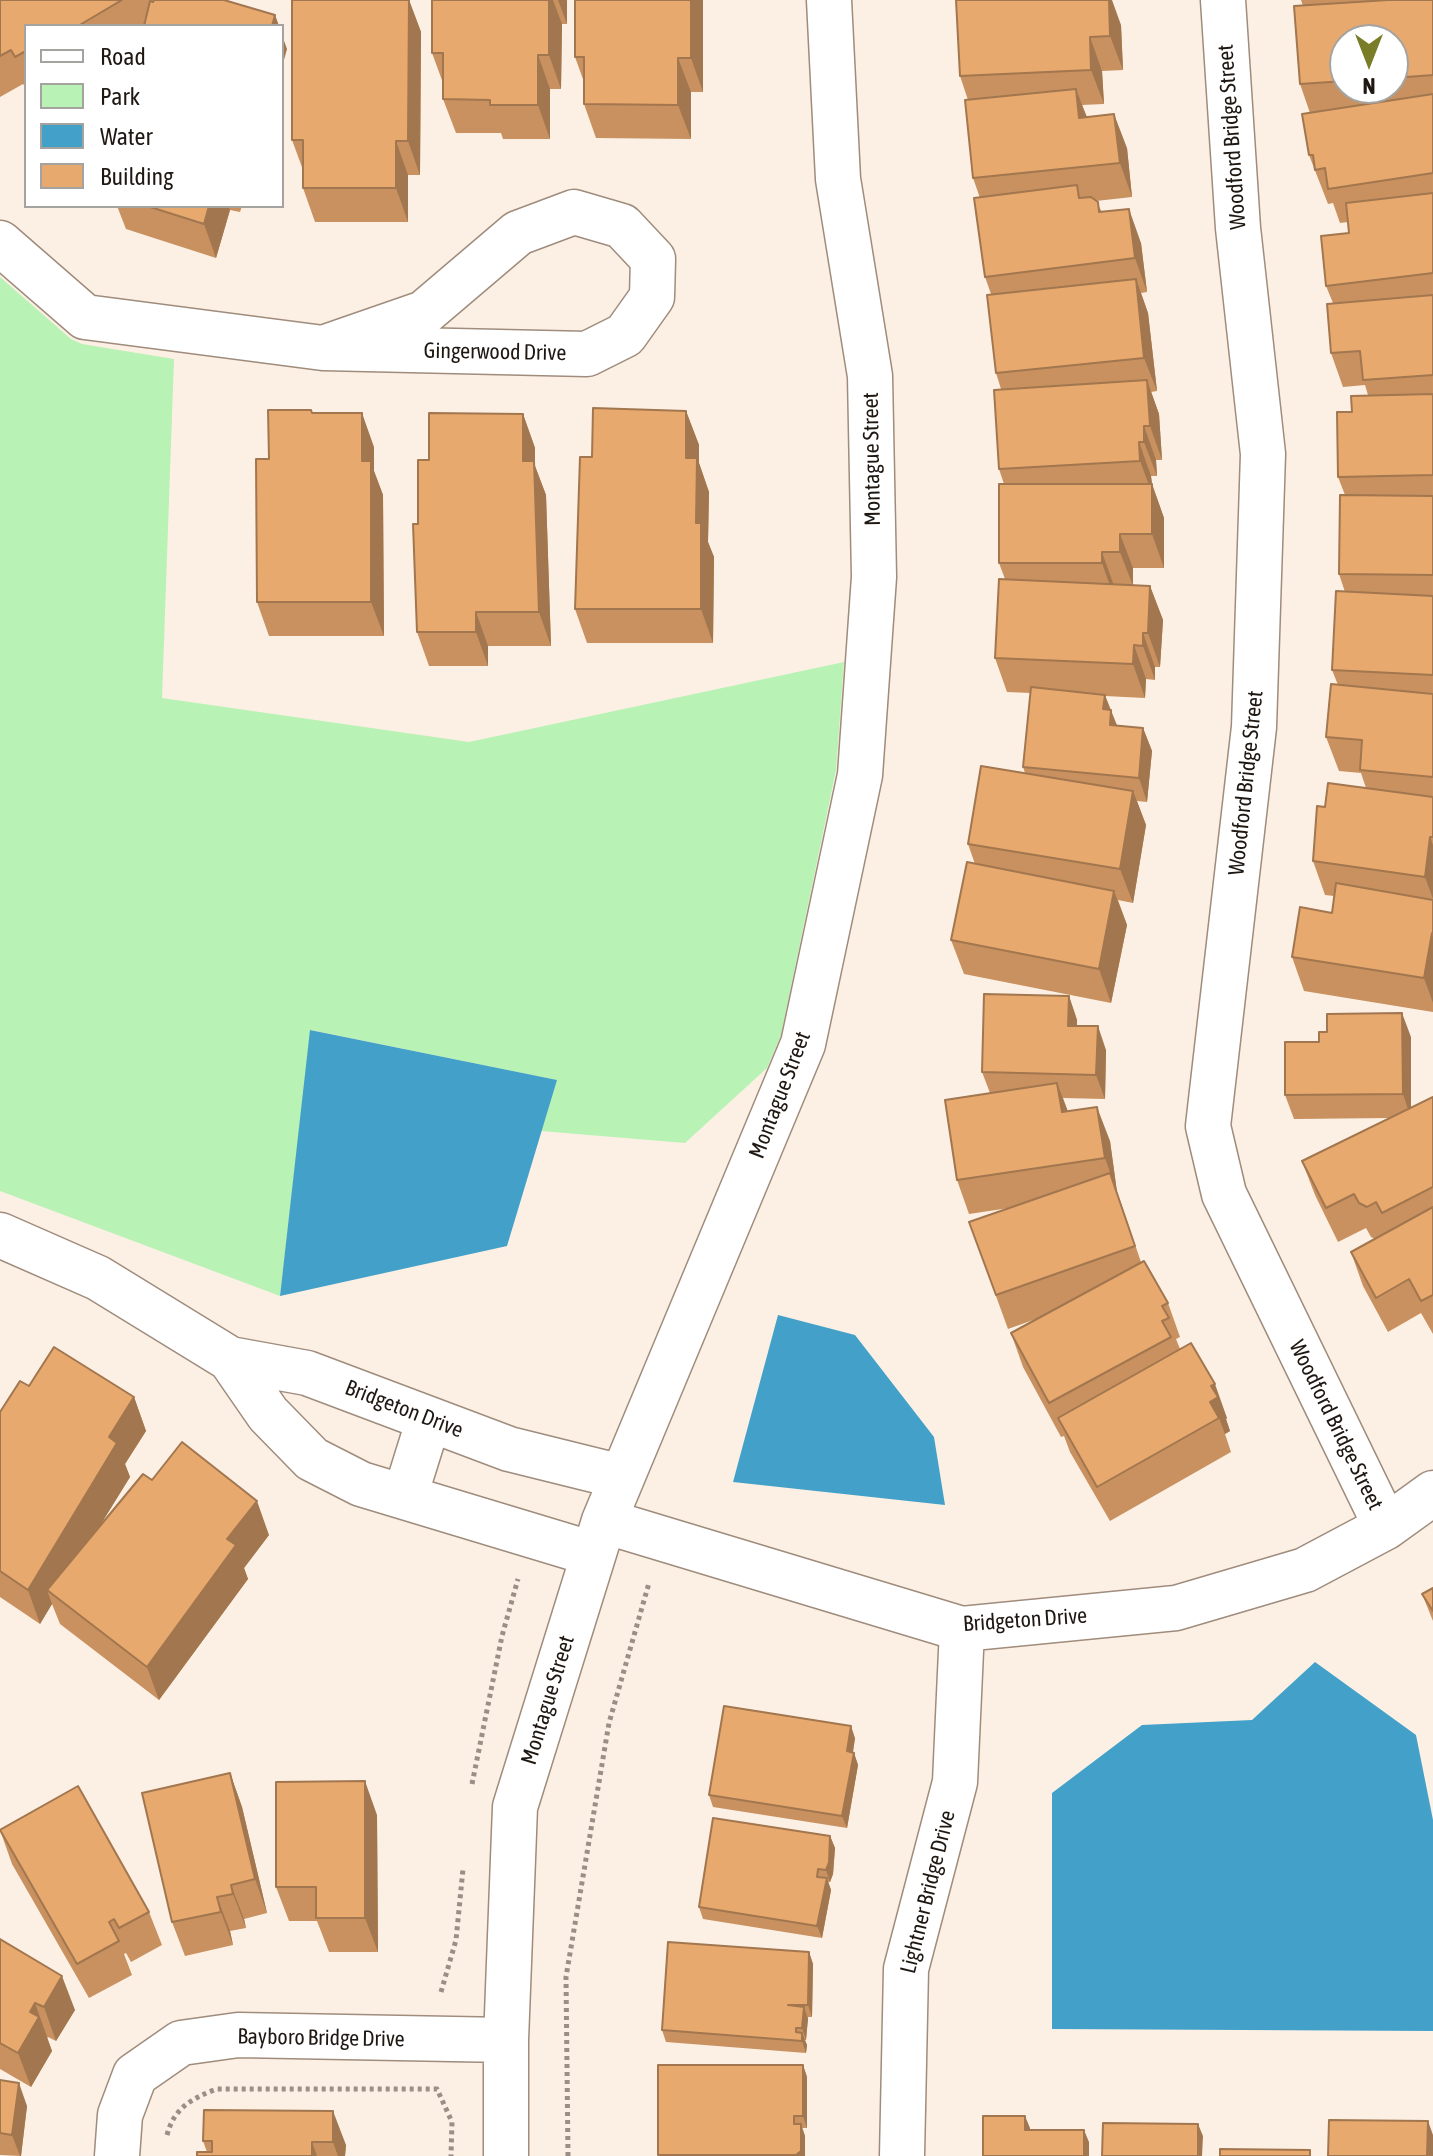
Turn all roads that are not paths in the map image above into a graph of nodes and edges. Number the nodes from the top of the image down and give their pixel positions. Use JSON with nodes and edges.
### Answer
{"nodes":[{"id":1,"x":829,"y":0,"type":"edge"},
{"id":2,"x":1223,"y":0,"type":"edge"},
{"id":3,"x":0,"y":243,"type":"edge"},
{"id":4,"x":323,"y":348,"type":"junction"},
{"id":5,"x":0,"y":1235,"type":"edge"},
{"id":6,"x":230,"y":1359,"type":"junction"},
{"id":7,"x":429,"y":1419,"type":"junction"},
{"id":8,"x":622,"y":1477,"type":"junction"},
{"id":9,"x":1433,"y":1493,"type":"edge"},
{"id":10,"x":405,"y":1496,"type":"junction"},
{"id":11,"x":1386,"y":1527,"type":"junction"},
{"id":12,"x":598,"y":1538,"type":"junction"},
{"id":13,"x":962,"y":1629,"type":"junction"},
{"id":14,"x":506,"y":2040,"type":"junction"},
{"id":15,"x":117,"y":2156,"type":"edge"},
{"id":16,"x":506,"y":2156,"type":"edge"},
{"id":17,"x":902,"y":2156,"type":"edge"}],
"edges":[{"from":1,"to":8,"type":"street","name":"Montague Street"},
{"from":2,"to":11,"type":"street","name":"Woodford Bridge Street"},
{"from":3,"to":4,"type":"street","name":"Gingerwood Drive"},
{"from":4,"to":4,"type":"street","name":"Gingerwood Drive"},
{"from":5,"to":6,"type":"street","name":"Bridgeton Drive"},
{"from":6,"to":7,"type":"street","name":"Bridgeton Drive"},
{"from":6,"to":10,"type":"street","name":"Bridgeton Drive"},
{"from":7,"to":8,"type":"street","name":"Bridgeton Drive"},
{"from":7,"to":10,"type":"street"},
{"from":8,"to":12,"type":"street","name":"Montague Street"},
{"from":9,"to":11,"type":"street","name":"Bridgeton Drive"},
{"from":10,"to":12,"type":"street","name":"Bridgeton Drive"},
{"from":11,"to":13,"type":"street","name":"Bridgeton Drive"},
{"from":12,"to":13,"type":"street","name":"Bridgeton Drive"},
{"from":12,"to":14,"type":"street","name":"Montague Street"},
{"from":13,"to":17,"type":"street","name":"Lightner Bridge Drive"},
{"from":14,"to":15,"type":"street","name":"Bayboro Bridge Drive"},
{"from":14,"to":16,"type":"street","name":"Montague Street"}]}
